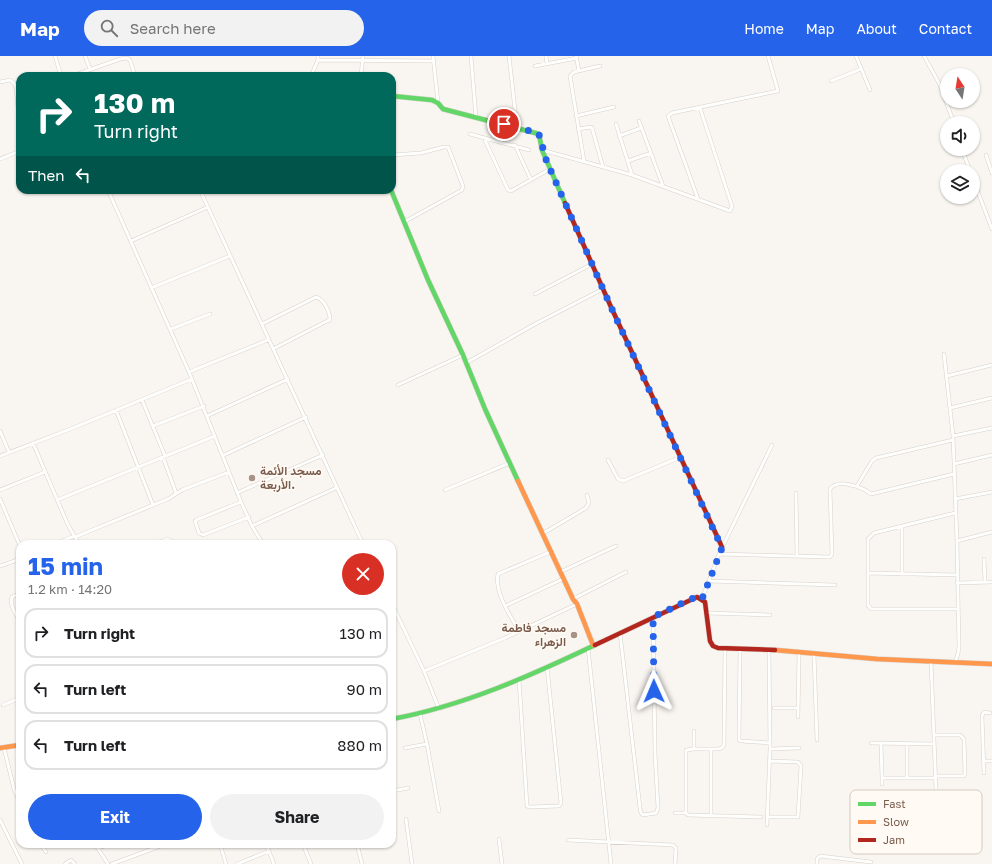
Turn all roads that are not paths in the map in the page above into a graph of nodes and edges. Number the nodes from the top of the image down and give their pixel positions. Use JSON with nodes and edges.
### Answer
{"nodes":[{"id":1,"x":55,"y":56,"type":"edge"},
{"id":2,"x":85,"y":56,"type":"edge"},
{"id":3,"x":318,"y":56,"type":"edge"},
{"id":4,"x":363,"y":56,"type":"edge"},
{"id":5,"x":433,"y":56,"type":"edge"},
{"id":6,"x":470,"y":56,"type":"edge"},
{"id":7,"x":509,"y":56,"type":"edge"},
{"id":8,"x":546,"y":56,"type":"edge"},
{"id":9,"x":768,"y":56,"type":"edge"},
{"id":10,"x":856,"y":56,"type":"edge"},
{"id":11,"x":924,"y":56,"type":"edge"},
{"id":12,"x":577,"y":57,"type":"edge"},
{"id":13,"x":318,"y":60,"type":"junction"},
{"id":14,"x":363,"y":61,"type":"junction"},
{"id":15,"x":434,"y":61,"type":"junction"},
{"id":16,"x":547,"y":64,"type":"junction"},
{"id":17,"x":535,"y":66,"type":"dead end"},
{"id":18,"x":600,"y":66,"type":"dead end"},
{"id":19,"x":90,"y":69,"type":"junction"},
{"id":20,"x":861,"y":69,"type":"junction"},
{"id":21,"x":580,"y":71,"type":"junction"},
{"id":22,"x":60,"y":72,"type":"edge"},
{"id":23,"x":82,"y":72,"type":"edge"},
{"id":24,"x":134,"y":72,"type":"edge"},
{"id":25,"x":312,"y":72,"type":"edge"},
{"id":26,"x":362,"y":72,"type":"edge"},
{"id":27,"x":831,"y":81,"type":"dead end"},
{"id":28,"x":0,"y":82,"type":"edge"},
{"id":29,"x":16,"y":88,"type":"edge"},
{"id":30,"x":870,"y":90,"type":"dead end"},
{"id":31,"x":396,"y":96,"type":"edge"},
{"id":32,"x":438,"y":103,"type":"junction"},
{"id":33,"x":614,"y":107,"type":"dead end"},
{"id":34,"x":700,"y":108,"type":"junction"},
{"id":35,"x":576,"y":116,"type":"junction"},
{"id":36,"x":951,"y":116,"type":"edge"},
{"id":37,"x":476,"y":118,"type":"junction"},
{"id":38,"x":639,"y":121,"type":"dead end"},
{"id":39,"x":616,"y":124,"type":"dead end"},
{"id":40,"x":517,"y":128,"type":"junction"},
{"id":41,"x":641,"y":128,"type":"junction"},
{"id":42,"x":578,"y":129,"type":"junction"},
{"id":43,"x":470,"y":134,"type":"dead end"},
{"id":44,"x":619,"y":136,"type":"junction"},
{"id":45,"x":484,"y":138,"type":"junction"},
{"id":46,"x":515,"y":145,"type":"junction"},
{"id":47,"x":529,"y":150,"type":"dead end"},
{"id":48,"x":542,"y":150,"type":"junction"},
{"id":49,"x":16,"y":153,"type":"edge"},
{"id":50,"x":651,"y":153,"type":"junction"},
{"id":51,"x":396,"y":155,"type":"edge"},
{"id":52,"x":986,"y":155,"type":"dead end"},
{"id":53,"x":0,"y":159,"type":"edge"},
{"id":54,"x":584,"y":161,"type":"junction"},
{"id":55,"x":628,"y":161,"type":"junction"},
{"id":56,"x":991,"y":164,"type":"edge"},
{"id":57,"x":603,"y":167,"type":"junction"},
{"id":58,"x":550,"y":169,"type":"junction"},
{"id":59,"x":992,"y":173,"type":"edge"},
{"id":60,"x":632,"y":175,"type":"junction"},
{"id":61,"x":531,"y":180,"type":"junction"},
{"id":62,"x":663,"y":186,"type":"junction"},
{"id":63,"x":110,"y":194,"type":"edge"},
{"id":64,"x":202,"y":194,"type":"edge"},
{"id":65,"x":393,"y":194,"type":"edge"},
{"id":66,"x":980,"y":197,"type":"edge"},
{"id":67,"x":698,"y":199,"type":"junction"},
{"id":68,"x":208,"y":207,"type":"junction"},
{"id":69,"x":404,"y":222,"type":"junction"},
{"id":70,"x":992,"y":229,"type":"edge"},
{"id":71,"x":131,"y":241,"type":"junction"},
{"id":72,"x":230,"y":256,"type":"junction"},
{"id":73,"x":592,"y":264,"type":"junction"},
{"id":74,"x":151,"y":288,"type":"junction"},
{"id":75,"x":604,"y":289,"type":"junction"},
{"id":76,"x":535,"y":294,"type":"dead end"},
{"id":77,"x":210,"y":314,"type":"dead end"},
{"id":78,"x":262,"y":324,"type":"junction"},
{"id":79,"x":171,"y":329,"type":"junction"},
{"id":80,"x":268,"y":340,"type":"junction"},
{"id":81,"x":273,"y":349,"type":"junction"},
{"id":82,"x":944,"y":354,"type":"dead end"},
{"id":83,"x":462,"y":355,"type":"junction"},
{"id":84,"x":466,"y":363,"type":"junction"},
{"id":85,"x":992,"y":365,"type":"edge"},
{"id":86,"x":189,"y":372,"type":"junction"},
{"id":87,"x":947,"y":376,"type":"junction"},
{"id":88,"x":192,"y":379,"type":"junction"},
{"id":89,"x":288,"y":379,"type":"junction"},
{"id":90,"x":398,"y":385,"type":"dead end"},
{"id":91,"x":992,"y":398,"type":"edge"},
{"id":92,"x":142,"y":400,"type":"junction"},
{"id":93,"x":204,"y":406,"type":"junction"},
{"id":94,"x":950,"y":408,"type":"junction"},
{"id":95,"x":116,"y":410,"type":"junction"},
{"id":96,"x":207,"y":416,"type":"junction"},
{"id":97,"x":306,"y":417,"type":"junction"},
{"id":98,"x":153,"y":426,"type":"junction"},
{"id":99,"x":992,"y":428,"type":"edge"},
{"id":100,"x":0,"y":431,"type":"edge"},
{"id":101,"x":215,"y":436,"type":"junction"},
{"id":102,"x":953,"y":438,"type":"junction"},
{"id":103,"x":33,"y":444,"type":"junction"},
{"id":104,"x":772,"y":445,"type":"dead end"},
{"id":105,"x":9,"y":452,"type":"junction"},
{"id":106,"x":224,"y":455,"type":"junction"},
{"id":107,"x":323,"y":455,"type":"junction"},
{"id":108,"x":992,"y":455,"type":"edge"},
{"id":109,"x":0,"y":456,"type":"edge"},
{"id":110,"x":164,"y":456,"type":"junction"},
{"id":111,"x":681,"y":457,"type":"junction"},
{"id":112,"x":608,"y":460,"type":"dead end"},
{"id":113,"x":510,"y":463,"type":"junction"},
{"id":114,"x":954,"y":464,"type":"junction"},
{"id":115,"x":138,"y":467,"type":"junction"},
{"id":116,"x":45,"y":472,"type":"junction"},
{"id":117,"x":229,"y":472,"type":"junction"},
{"id":118,"x":954,"y":474,"type":"junction"},
{"id":119,"x":857,"y":486,"type":"junction"},
{"id":120,"x":336,"y":488,"type":"junction"},
{"id":121,"x":0,"y":490,"type":"edge"},
{"id":122,"x":445,"y":490,"type":"dead end"},
{"id":123,"x":238,"y":492,"type":"junction"},
{"id":124,"x":992,"y":492,"type":"edge"},
{"id":125,"x":176,"y":493,"type":"junction"},
{"id":126,"x":796,"y":493,"type":"dead end"},
{"id":127,"x":587,"y":495,"type":"dead end"},
{"id":128,"x":0,"y":499,"type":"edge"},
{"id":129,"x":955,"y":499,"type":"junction"},
{"id":130,"x":57,"y":500,"type":"junction"},
{"id":131,"x":241,"y":502,"type":"junction"},
{"id":132,"x":153,"y":505,"type":"junction"},
{"id":133,"x":955,"y":513,"type":"junction"},
{"id":134,"x":249,"y":517,"type":"junction"},
{"id":135,"x":252,"y":526,"type":"junction"},
{"id":136,"x":902,"y":527,"type":"junction"},
{"id":137,"x":992,"y":532,"type":"edge"},
{"id":138,"x":542,"y":534,"type":"junction"},
{"id":139,"x":74,"y":537,"type":"junction"},
{"id":140,"x":17,"y":540,"type":"edge"},
{"id":141,"x":66,"y":540,"type":"edge"},
{"id":142,"x":76,"y":540,"type":"edge"},
{"id":143,"x":261,"y":540,"type":"edge"},
{"id":144,"x":361,"y":540,"type":"edge"},
{"id":145,"x":957,"y":541,"type":"junction"},
{"id":146,"x":616,"y":546,"type":"dead end"},
{"id":147,"x":722,"y":548,"type":"junction"},
{"id":148,"x":550,"y":552,"type":"junction"},
{"id":149,"x":719,"y":554,"type":"junction"},
{"id":150,"x":798,"y":556,"type":"junction"},
{"id":151,"x":16,"y":560,"type":"edge"},
{"id":152,"x":984,"y":560,"type":"dead end"},
{"id":153,"x":0,"y":566,"type":"edge"},
{"id":154,"x":560,"y":572,"type":"junction"},
{"id":155,"x":626,"y":572,"type":"dead end"},
{"id":156,"x":868,"y":573,"type":"junction"},
{"id":157,"x":902,"y":574,"type":"junction"},
{"id":158,"x":957,"y":576,"type":"junction"},
{"id":159,"x":563,"y":579,"type":"junction"},
{"id":160,"x":710,"y":581,"type":"junction"},
{"id":161,"x":984,"y":582,"type":"junction"},
{"id":162,"x":992,"y":582,"type":"edge"},
{"id":163,"x":957,"y":583,"type":"junction"},
{"id":164,"x":835,"y":585,"type":"dead end"},
{"id":165,"x":16,"y":595,"type":"edge"},
{"id":166,"x":702,"y":599,"type":"junction"},
{"id":167,"x":573,"y":600,"type":"junction"},
{"id":168,"x":577,"y":604,"type":"junction"},
{"id":169,"x":505,"y":606,"type":"junction"},
{"id":170,"x":957,"y":610,"type":"junction"},
{"id":171,"x":396,"y":612,"type":"edge"},
{"id":172,"x":16,"y":613,"type":"edge"},
{"id":173,"x":707,"y":613,"type":"junction"},
{"id":174,"x":770,"y":615,"type":"dead end"},
{"id":175,"x":653,"y":617,"type":"junction"},
{"id":176,"x":519,"y":632,"type":"junction"},
{"id":177,"x":620,"y":632,"type":"junction"},
{"id":178,"x":593,"y":646,"type":"junction"},
{"id":179,"x":588,"y":648,"type":"junction"},
{"id":180,"x":725,"y":648,"type":"junction"},
{"id":181,"x":740,"y":648,"type":"junction"},
{"id":182,"x":769,"y":650,"type":"junction"},
{"id":183,"x":799,"y":652,"type":"junction"},
{"id":184,"x":814,"y":654,"type":"junction"},
{"id":185,"x":931,"y":661,"type":"junction"},
{"id":186,"x":955,"y":662,"type":"junction"},
{"id":187,"x":992,"y":664,"type":"edge"},
{"id":188,"x":547,"y":667,"type":"junction"},
{"id":189,"x":424,"y":671,"type":"junction"},
{"id":190,"x":519,"y":679,"type":"junction"},
{"id":191,"x":16,"y":700,"type":"edge"},
{"id":192,"x":3,"y":705,"type":"dead end"},
{"id":193,"x":774,"y":708,"type":"dead end"},
{"id":194,"x":798,"y":708,"type":"junction"},
{"id":195,"x":439,"y":709,"type":"junction"},
{"id":196,"x":990,"y":713,"type":"dead end"},
{"id":197,"x":420,"y":714,"type":"junction"},
{"id":198,"x":798,"y":717,"type":"dead end"},
{"id":199,"x":396,"y":719,"type":"edge"},
{"id":200,"x":694,"y":731,"type":"dead end"},
{"id":201,"x":934,"y":734,"type":"junction"},
{"id":202,"x":816,"y":740,"type":"dead end"},
{"id":203,"x":770,"y":743,"type":"junction"},
{"id":204,"x":871,"y":743,"type":"dead end"},
{"id":205,"x":881,"y":743,"type":"junction"},
{"id":206,"x":427,"y":744,"type":"junction"},
{"id":207,"x":907,"y":744,"type":"junction"},
{"id":208,"x":934,"y":744,"type":"junction"},
{"id":209,"x":16,"y":746,"type":"edge"},
{"id":210,"x":2,"y":748,"type":"edge"},
{"id":211,"x":405,"y":748,"type":"dead end"},
{"id":212,"x":799,"y":748,"type":"dead end"},
{"id":213,"x":694,"y":749,"type":"junction"},
{"id":214,"x":770,"y":749,"type":"junction"},
{"id":215,"x":711,"y":750,"type":"junction"},
{"id":216,"x":769,"y":761,"type":"junction"},
{"id":217,"x":984,"y":761,"type":"junction"},
{"id":218,"x":992,"y":761,"type":"edge"},
{"id":219,"x":984,"y":772,"type":"dead end"},
{"id":220,"x":936,"y":777,"type":"junction"},
{"id":221,"x":882,"y":778,"type":"junction"},
{"id":222,"x":907,"y":778,"type":"junction"},
{"id":223,"x":882,"y":784,"type":"dead end"},
{"id":224,"x":408,"y":788,"type":"dead end"},
{"id":225,"x":396,"y":790,"type":"edge"},
{"id":226,"x":936,"y":790,"type":"dead end"},
{"id":227,"x":16,"y":794,"type":"edge"},
{"id":228,"x":439,"y":811,"type":"dead end"},
{"id":229,"x":674,"y":813,"type":"dead end"},
{"id":230,"x":686,"y":813,"type":"junction"},
{"id":231,"x":711,"y":816,"type":"junction"},
{"id":232,"x":767,"y":816,"type":"junction"},
{"id":233,"x":761,"y":817,"type":"dead end"},
{"id":234,"x":0,"y":820,"type":"edge"},
{"id":235,"x":406,"y":820,"type":"dead end"},
{"id":236,"x":767,"y":824,"type":"dead end"},
{"id":237,"x":499,"y":839,"type":"dead end"},
{"id":238,"x":568,"y":840,"type":"dead end"},
{"id":239,"x":609,"y":841,"type":"junction"},
{"id":240,"x":44,"y":848,"type":"edge"},
{"id":241,"x":98,"y":848,"type":"edge"},
{"id":242,"x":155,"y":848,"type":"edge"},
{"id":243,"x":221,"y":848,"type":"edge"},
{"id":244,"x":268,"y":848,"type":"edge"},
{"id":245,"x":305,"y":848,"type":"edge"},
{"id":246,"x":358,"y":848,"type":"edge"},
{"id":247,"x":269,"y":851,"type":"junction"},
{"id":248,"x":46,"y":852,"type":"dead end"},
{"id":249,"x":871,"y":862,"type":"dead end"},
{"id":250,"x":22,"y":864,"type":"edge"},
{"id":251,"x":66,"y":864,"type":"edge"},
{"id":252,"x":75,"y":864,"type":"edge"},
{"id":253,"x":108,"y":864,"type":"edge"},
{"id":254,"x":112,"y":864,"type":"edge"},
{"id":255,"x":226,"y":864,"type":"edge"},
{"id":256,"x":237,"y":864,"type":"edge"},
{"id":257,"x":274,"y":864,"type":"edge"},
{"id":258,"x":311,"y":864,"type":"edge"},
{"id":259,"x":362,"y":864,"type":"edge"},
{"id":260,"x":412,"y":864,"type":"edge"},
{"id":261,"x":502,"y":864,"type":"edge"},
{"id":262,"x":611,"y":864,"type":"edge"},
{"id":263,"x":675,"y":864,"type":"edge"},
{"id":264,"x":817,"y":864,"type":"edge"}],
"edges":[{"from":1,"to":22,"type":"street"},
{"from":2,"to":19,"type":"street"},
{"from":3,"to":13,"type":"street"},
{"from":4,"to":14,"type":"street"},
{"from":5,"to":15,"type":"street"},
{"from":6,"to":37,"type":"street"},
{"from":7,"to":40,"type":"street"},
{"from":8,"to":16,"type":"street"},
{"from":9,"to":34,"type":"street"},
{"from":10,"to":20,"type":"street"},
{"from":11,"to":36,"type":"street"},
{"from":12,"to":16,"type":"street"},
{"from":12,"to":21,"type":"street"},
{"from":13,"to":14,"type":"street"},
{"from":13,"to":25,"type":"street"},
{"from":14,"to":15,"type":"street"},
{"from":14,"to":26,"type":"street"},
{"from":15,"to":32,"type":"street"},
{"from":16,"to":17,"type":"street"},
{"from":18,"to":21,"type":"street"},
{"from":19,"to":23,"type":"street"},
{"from":19,"to":24,"type":"street"},
{"from":20,"to":27,"type":"street"},
{"from":20,"to":30,"type":"street"},
{"from":21,"to":35,"type":"street"},
{"from":28,"to":29,"type":"street"},
{"from":31,"to":32,"type":"street"},
{"from":32,"to":37,"type":"street"},
{"from":33,"to":35,"type":"street"},
{"from":34,"to":67,"type":"street"},
{"from":34,"to":67,"type":"street"},
{"from":35,"to":42,"type":"street"},
{"from":37,"to":40,"type":"street"},
{"from":38,"to":41,"type":"street"},
{"from":39,"to":44,"type":"street"},
{"from":40,"to":48,"type":"street"},
{"from":41,"to":44,"type":"street"},
{"from":41,"to":50,"type":"street"},
{"from":42,"to":54,"type":"street"},
{"from":42,"to":57,"type":"street"},
{"from":43,"to":45,"type":"street"},
{"from":44,"to":55,"type":"street"},
{"from":45,"to":46,"type":"street"},
{"from":45,"to":61,"type":"street"},
{"from":46,"to":47,"type":"street"},
{"from":46,"to":61,"type":"street"},
{"from":48,"to":54,"type":"street"},
{"from":48,"to":58,"type":"street"},
{"from":49,"to":53,"type":"street"},
{"from":50,"to":55,"type":"street"},
{"from":50,"to":62,"type":"street"},
{"from":51,"to":69,"type":"street"},
{"from":52,"to":56,"type":"street"},
{"from":54,"to":57,"type":"street"},
{"from":55,"to":60,"type":"street"},
{"from":56,"to":59,"type":"street"},
{"from":57,"to":60,"type":"street"},
{"from":58,"to":61,"type":"street"},
{"from":58,"to":73,"type":"street"},
{"from":60,"to":62,"type":"street"},
{"from":62,"to":67,"type":"street"},
{"from":63,"to":71,"type":"street"},
{"from":64,"to":68,"type":"street"},
{"from":65,"to":69,"type":"street"},
{"from":66,"to":70,"type":"street"},
{"from":68,"to":71,"type":"street"},
{"from":68,"to":72,"type":"street"},
{"from":69,"to":83,"type":"street"},
{"from":71,"to":74,"type":"street"},
{"from":72,"to":74,"type":"street"},
{"from":72,"to":78,"type":"street"},
{"from":73,"to":75,"type":"street"},
{"from":73,"to":76,"type":"street"},
{"from":74,"to":79,"type":"street"},
{"from":75,"to":84,"type":"street"},
{"from":75,"to":111,"type":"street"},
{"from":77,"to":79,"type":"street"},
{"from":78,"to":80,"type":"street"},
{"from":78,"to":81,"type":"street"},
{"from":79,"to":86,"type":"street"},
{"from":80,"to":81,"type":"street"},
{"from":80,"to":86,"type":"street"},
{"from":81,"to":89,"type":"street"},
{"from":82,"to":87,"type":"street"},
{"from":83,"to":84,"type":"street"},
{"from":83,"to":90,"type":"street"},
{"from":84,"to":113,"type":"street"},
{"from":85,"to":87,"type":"street"},
{"from":86,"to":88,"type":"street"},
{"from":87,"to":94,"type":"street"},
{"from":88,"to":92,"type":"street"},
{"from":88,"to":93,"type":"street"},
{"from":89,"to":96,"type":"street"},
{"from":89,"to":97,"type":"street"},
{"from":91,"to":94,"type":"street"},
{"from":92,"to":95,"type":"street"},
{"from":92,"to":98,"type":"street"},
{"from":93,"to":96,"type":"street"},
{"from":93,"to":98,"type":"street"},
{"from":94,"to":102,"type":"street"},
{"from":95,"to":103,"type":"street"},
{"from":95,"to":115,"type":"street"},
{"from":96,"to":101,"type":"street"},
{"from":97,"to":106,"type":"street"},
{"from":97,"to":107,"type":"street"},
{"from":98,"to":110,"type":"street"},
{"from":99,"to":102,"type":"street"},
{"from":100,"to":105,"type":"street"},
{"from":101,"to":106,"type":"street"},
{"from":101,"to":110,"type":"street"},
{"from":102,"to":114,"type":"street"},
{"from":102,"to":119,"type":"street"},
{"from":103,"to":105,"type":"street"},
{"from":103,"to":116,"type":"street"},
{"from":104,"to":147,"type":"street"},
{"from":105,"to":109,"type":"street"},
{"from":106,"to":117,"type":"street"},
{"from":107,"to":120,"type":"street"},
{"from":107,"to":123,"type":"street"},
{"from":108,"to":114,"type":"street"},
{"from":110,"to":115,"type":"street"},
{"from":110,"to":125,"type":"street"},
{"from":111,"to":112,"type":"street"},
{"from":111,"to":147,"type":"street"},
{"from":113,"to":122,"type":"street"},
{"from":113,"to":138,"type":"street"},
{"from":114,"to":118,"type":"street"},
{"from":115,"to":130,"type":"street"},
{"from":115,"to":132,"type":"street"},
{"from":116,"to":121,"type":"street"},
{"from":116,"to":130,"type":"street"},
{"from":117,"to":123,"type":"street"},
{"from":117,"to":125,"type":"street"},
{"from":118,"to":119,"type":"street"},
{"from":118,"to":129,"type":"street"},
{"from":119,"to":150,"type":"street"},
{"from":120,"to":135,"type":"street"},
{"from":120,"to":144,"type":"street"},
{"from":123,"to":131,"type":"street"},
{"from":124,"to":129,"type":"street"},
{"from":125,"to":132,"type":"street"},
{"from":126,"to":150,"type":"street"},
{"from":127,"to":138,"type":"street"},
{"from":128,"to":140,"type":"street"},
{"from":129,"to":133,"type":"street"},
{"from":130,"to":139,"type":"street"},
{"from":131,"to":134,"type":"street"},
{"from":131,"to":134,"type":"street"},
{"from":132,"to":139,"type":"street"},
{"from":133,"to":136,"type":"street"},
{"from":133,"to":145,"type":"street"},
{"from":134,"to":135,"type":"street"},
{"from":135,"to":143,"type":"street"},
{"from":136,"to":156,"type":"street"},
{"from":136,"to":157,"type":"street"},
{"from":137,"to":145,"type":"street"},
{"from":138,"to":148,"type":"street"},
{"from":139,"to":141,"type":"street"},
{"from":139,"to":142,"type":"street"},
{"from":145,"to":158,"type":"street"},
{"from":146,"to":154,"type":"street"},
{"from":147,"to":149,"type":"street"},
{"from":148,"to":154,"type":"street"},
{"from":148,"to":169,"type":"street"},
{"from":149,"to":150,"type":"street"},
{"from":149,"to":160,"type":"street"},
{"from":151,"to":153,"type":"street"},
{"from":152,"to":161,"type":"street"},
{"from":154,"to":159,"type":"street"},
{"from":155,"to":167,"type":"street"},
{"from":156,"to":157,"type":"street"},
{"from":156,"to":170,"type":"street"},
{"from":157,"to":158,"type":"street"},
{"from":158,"to":163,"type":"street"},
{"from":159,"to":167,"type":"street"},
{"from":159,"to":169,"type":"street"},
{"from":160,"to":164,"type":"street"},
{"from":160,"to":166,"type":"street"},
{"from":161,"to":162,"type":"street"},
{"from":161,"to":163,"type":"street"},
{"from":163,"to":170,"type":"street"},
{"from":165,"to":172,"type":"street"},
{"from":166,"to":173,"type":"street"},
{"from":166,"to":175,"type":"street"},
{"from":167,"to":168,"type":"street"},
{"from":168,"to":176,"type":"street"},
{"from":168,"to":178,"type":"street"},
{"from":169,"to":176,"type":"street"},
{"from":170,"to":186,"type":"street"},
{"from":171,"to":189,"type":"street"},
{"from":173,"to":174,"type":"street"},
{"from":173,"to":180,"type":"street"},
{"from":175,"to":177,"type":"street"},
{"from":175,"to":177,"type":"street"},
{"from":176,"to":189,"type":"street"},
{"from":177,"to":178,"type":"street"},
{"from":178,"to":179,"type":"street"},
{"from":179,"to":188,"type":"street"},
{"from":179,"to":239,"type":"street"},
{"from":180,"to":181,"type":"street"},
{"from":180,"to":215,"type":"street"},
{"from":181,"to":182,"type":"street"},
{"from":181,"to":203,"type":"street"},
{"from":182,"to":183,"type":"street"},
{"from":182,"to":203,"type":"street"},
{"from":183,"to":184,"type":"street"},
{"from":183,"to":194,"type":"street"},
{"from":184,"to":185,"type":"street"},
{"from":184,"to":202,"type":"street"},
{"from":185,"to":186,"type":"street"},
{"from":185,"to":201,"type":"street"},
{"from":186,"to":187,"type":"street"},
{"from":188,"to":190,"type":"street"},
{"from":188,"to":190,"type":"street"},
{"from":189,"to":195,"type":"street"},
{"from":190,"to":195,"type":"street"},
{"from":191,"to":192,"type":"street"},
{"from":193,"to":194,"type":"street"},
{"from":194,"to":198,"type":"street"},
{"from":195,"to":197,"type":"street"},
{"from":196,"to":217,"type":"street"},
{"from":197,"to":199,"type":"street"},
{"from":197,"to":206,"type":"street"},
{"from":200,"to":213,"type":"street"},
{"from":201,"to":208,"type":"street"},
{"from":201,"to":220,"type":"street"},
{"from":203,"to":214,"type":"street"},
{"from":204,"to":205,"type":"street"},
{"from":205,"to":207,"type":"street"},
{"from":205,"to":221,"type":"street"},
{"from":206,"to":211,"type":"street"},
{"from":206,"to":228,"type":"street"},
{"from":207,"to":208,"type":"street"},
{"from":207,"to":222,"type":"street"},
{"from":208,"to":220,"type":"street"},
{"from":209,"to":210,"type":"street"},
{"from":210,"to":227,"type":"street"},
{"from":212,"to":214,"type":"street"},
{"from":213,"to":215,"type":"street"},
{"from":213,"to":230,"type":"street"},
{"from":214,"to":216,"type":"street"},
{"from":215,"to":231,"type":"street"},
{"from":216,"to":232,"type":"street"},
{"from":216,"to":232,"type":"street"},
{"from":217,"to":218,"type":"street"},
{"from":217,"to":219,"type":"street"},
{"from":220,"to":222,"type":"street"},
{"from":220,"to":226,"type":"street"},
{"from":221,"to":222,"type":"street"},
{"from":221,"to":223,"type":"street"},
{"from":224,"to":225,"type":"street"},
{"from":229,"to":230,"type":"street"},
{"from":230,"to":231,"type":"street"},
{"from":231,"to":233,"type":"street"},
{"from":232,"to":236,"type":"street"},
{"from":234,"to":250,"type":"street"},
{"from":235,"to":260,"type":"street"},
{"from":237,"to":261,"type":"street"},
{"from":238,"to":239,"type":"street"},
{"from":239,"to":262,"type":"street"},
{"from":239,"to":263,"type":"street"},
{"from":240,"to":248,"type":"street"},
{"from":241,"to":253,"type":"street"},
{"from":242,"to":254,"type":"street"},
{"from":243,"to":255,"type":"street"},
{"from":244,"to":247,"type":"street"},
{"from":245,"to":258,"type":"street"},
{"from":246,"to":259,"type":"street"},
{"from":247,"to":256,"type":"street"},
{"from":247,"to":257,"type":"street"},
{"from":249,"to":264,"type":"street"},
{"from":251,"to":252,"type":"street"}]}
